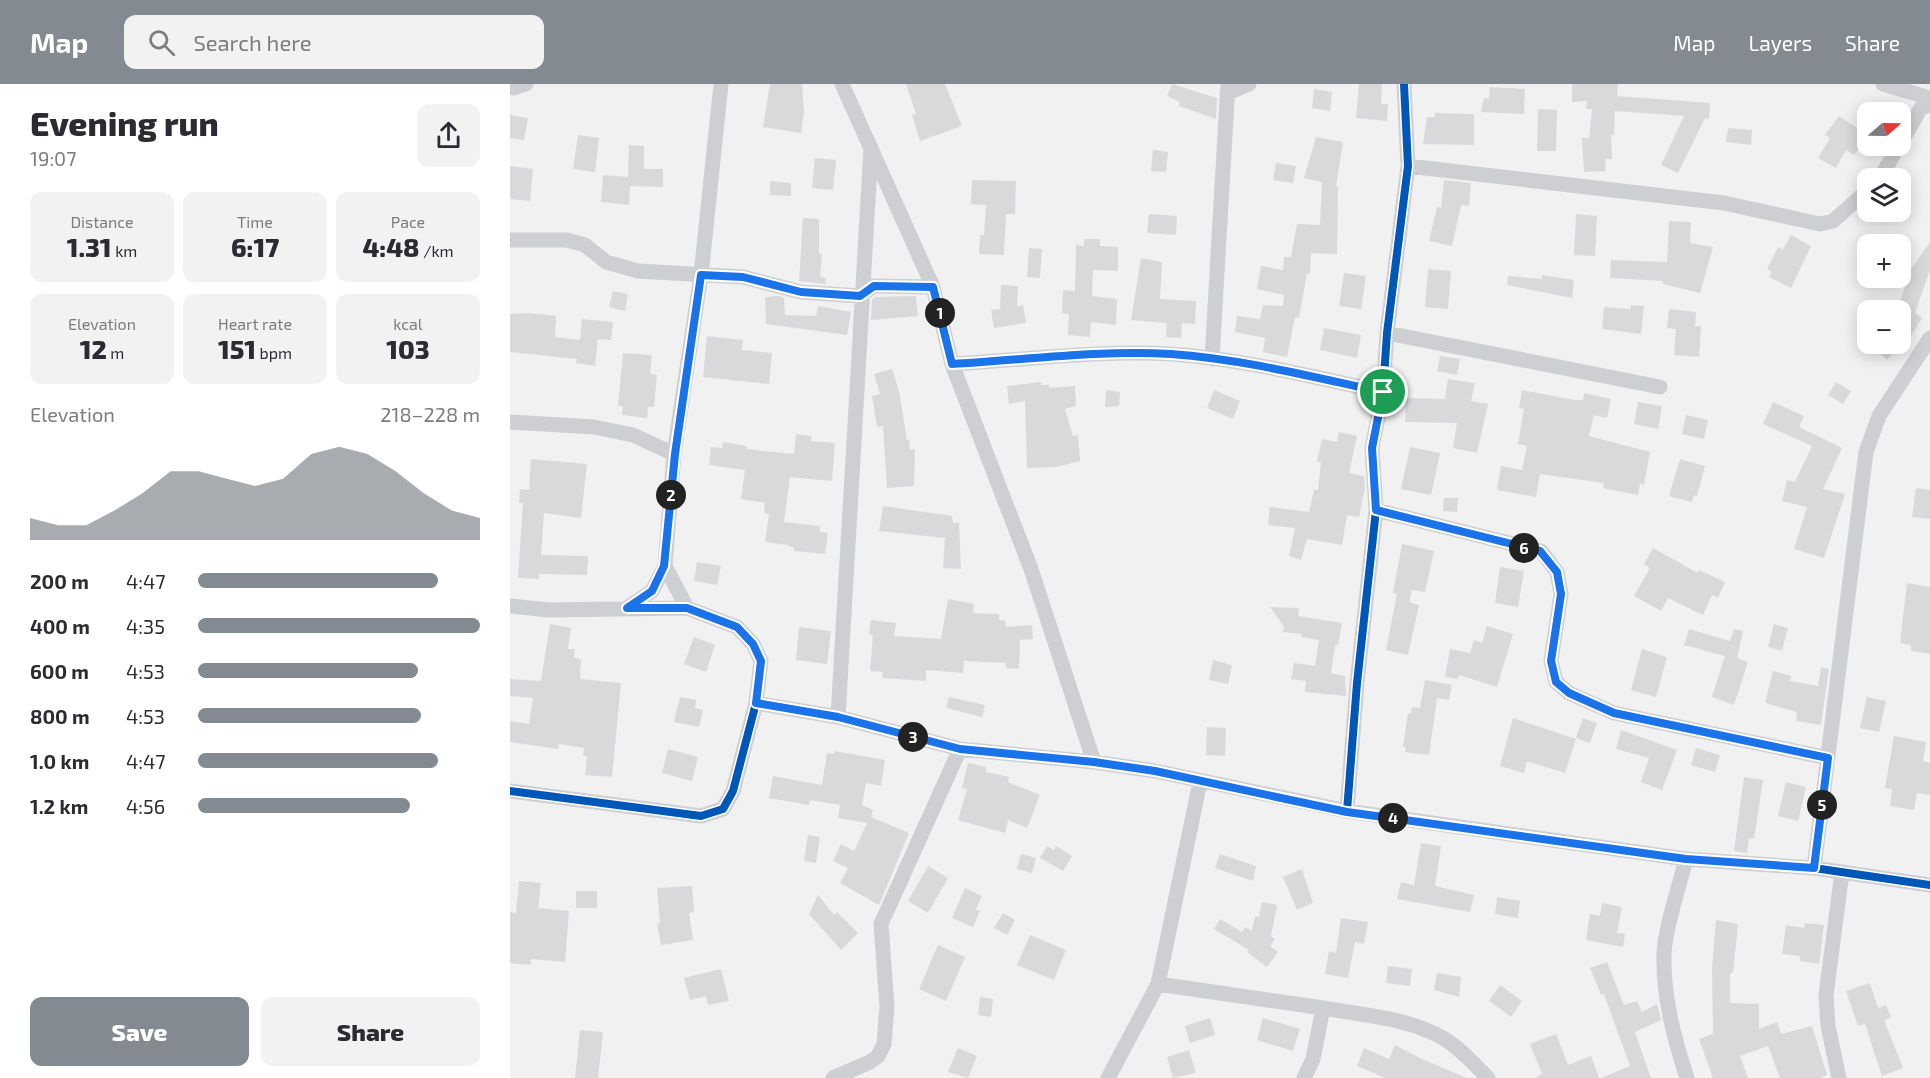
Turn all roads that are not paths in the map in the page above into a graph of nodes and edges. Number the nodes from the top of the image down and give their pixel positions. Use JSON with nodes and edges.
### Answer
{"nodes":[{"id":1,"x":526,"y":84,"type":"edge"},
{"id":2,"x":720,"y":84,"type":"edge"},
{"id":3,"x":842,"y":84,"type":"edge"},
{"id":4,"x":1249,"y":84,"type":"edge"},
{"id":5,"x":1404,"y":84,"type":"edge"},
{"id":6,"x":1883,"y":84,"type":"edge"},
{"id":7,"x":510,"y":87,"type":"edge"},
{"id":8,"x":1228,"y":88,"type":"edge"},
{"id":9,"x":1930,"y":98,"type":"edge"},
{"id":10,"x":1930,"y":105,"type":"edge"},
{"id":11,"x":871,"y":144,"type":"junction"},
{"id":12,"x":1408,"y":166,"type":"junction"},
{"id":13,"x":1886,"y":168,"type":"edge"},
{"id":14,"x":1857,"y":200,"type":"edge"},
{"id":15,"x":510,"y":240,"type":"edge"},
{"id":16,"x":701,"y":275,"type":"junction"},
{"id":17,"x":933,"y":287,"type":"junction"},
{"id":18,"x":860,"y":296,"type":"junction"},
{"id":19,"x":1387,"y":333,"type":"junction"},
{"id":20,"x":1930,"y":338,"type":"edge"},
{"id":21,"x":1212,"y":359,"type":"junction"},
{"id":22,"x":952,"y":364,"type":"junction"},
{"id":23,"x":1660,"y":387,"type":"dead end"},
{"id":24,"x":1383,"y":392,"type":"junction"},
{"id":25,"x":510,"y":422,"type":"edge"},
{"id":26,"x":675,"y":454,"type":"junction"},
{"id":27,"x":1376,"y":510,"type":"junction"},
{"id":28,"x":664,"y":566,"type":"junction"},
{"id":29,"x":510,"y":606,"type":"edge"},
{"id":30,"x":627,"y":608,"type":"junction"},
{"id":31,"x":687,"y":608,"type":"junction"},
{"id":32,"x":756,"y":703,"type":"junction"},
{"id":33,"x":838,"y":717,"type":"junction"},
{"id":34,"x":960,"y":749,"type":"junction"},
{"id":35,"x":1828,"y":758,"type":"junction"},
{"id":36,"x":1094,"y":762,"type":"junction"},
{"id":37,"x":1200,"y":782,"type":"junction"},
{"id":38,"x":510,"y":790,"type":"edge"},
{"id":39,"x":1347,"y":812,"type":"junction"},
{"id":40,"x":1686,"y":859,"type":"junction"},
{"id":41,"x":1814,"y":868,"type":"junction"},
{"id":42,"x":1842,"y":872,"type":"junction"},
{"id":43,"x":1930,"y":885,"type":"edge"},
{"id":44,"x":1158,"y":984,"type":"junction"},
{"id":45,"x":1323,"y":1008,"type":"junction"},
{"id":46,"x":833,"y":1078,"type":"edge"},
{"id":47,"x":1108,"y":1078,"type":"edge"},
{"id":48,"x":1304,"y":1078,"type":"edge"},
{"id":49,"x":1488,"y":1078,"type":"edge"},
{"id":50,"x":1687,"y":1078,"type":"edge"},
{"id":51,"x":1839,"y":1078,"type":"edge"}],
"edges":[{"from":1,"to":7,"type":"street"},
{"from":2,"to":16,"type":"street"},
{"from":3,"to":11,"type":"street"},
{"from":4,"to":8,"type":"street"},
{"from":5,"to":12,"type":"street"},
{"from":6,"to":9,"type":"street"},
{"from":8,"to":21,"type":"street"},
{"from":10,"to":13,"type":"street"},
{"from":11,"to":17,"type":"street"},
{"from":11,"to":18,"type":"street"},
{"from":12,"to":14,"type":"street"},
{"from":12,"to":19,"type":"street"},
{"from":15,"to":16,"type":"street"},
{"from":16,"to":18,"type":"street"},
{"from":16,"to":26,"type":"street"},
{"from":17,"to":18,"type":"street"},
{"from":17,"to":22,"type":"street"},
{"from":18,"to":33,"type":"street"},
{"from":19,"to":23,"type":"street"},
{"from":19,"to":24,"type":"street"},
{"from":20,"to":35,"type":"street"},
{"from":21,"to":22,"type":"street"},
{"from":21,"to":24,"type":"street"},
{"from":22,"to":36,"type":"street"},
{"from":24,"to":27,"type":"street"},
{"from":25,"to":26,"type":"street"},
{"from":26,"to":28,"type":"street"},
{"from":27,"to":35,"type":"street"},
{"from":27,"to":39,"type":"street"},
{"from":28,"to":30,"type":"street"},
{"from":28,"to":31,"type":"street"},
{"from":29,"to":30,"type":"street"},
{"from":30,"to":31,"type":"street"},
{"from":31,"to":32,"type":"street"},
{"from":32,"to":33,"type":"street"},
{"from":32,"to":38,"type":"street"},
{"from":33,"to":34,"type":"street"},
{"from":34,"to":36,"type":"street"},
{"from":34,"to":46,"type":"street"},
{"from":35,"to":41,"type":"street"},
{"from":36,"to":37,"type":"street"},
{"from":37,"to":39,"type":"street"},
{"from":37,"to":44,"type":"street"},
{"from":39,"to":40,"type":"street"},
{"from":40,"to":41,"type":"street"},
{"from":40,"to":50,"type":"street"},
{"from":41,"to":42,"type":"street"},
{"from":42,"to":43,"type":"street"},
{"from":42,"to":51,"type":"street"},
{"from":44,"to":45,"type":"street"},
{"from":44,"to":47,"type":"street"},
{"from":45,"to":48,"type":"street"},
{"from":45,"to":49,"type":"street"}]}
